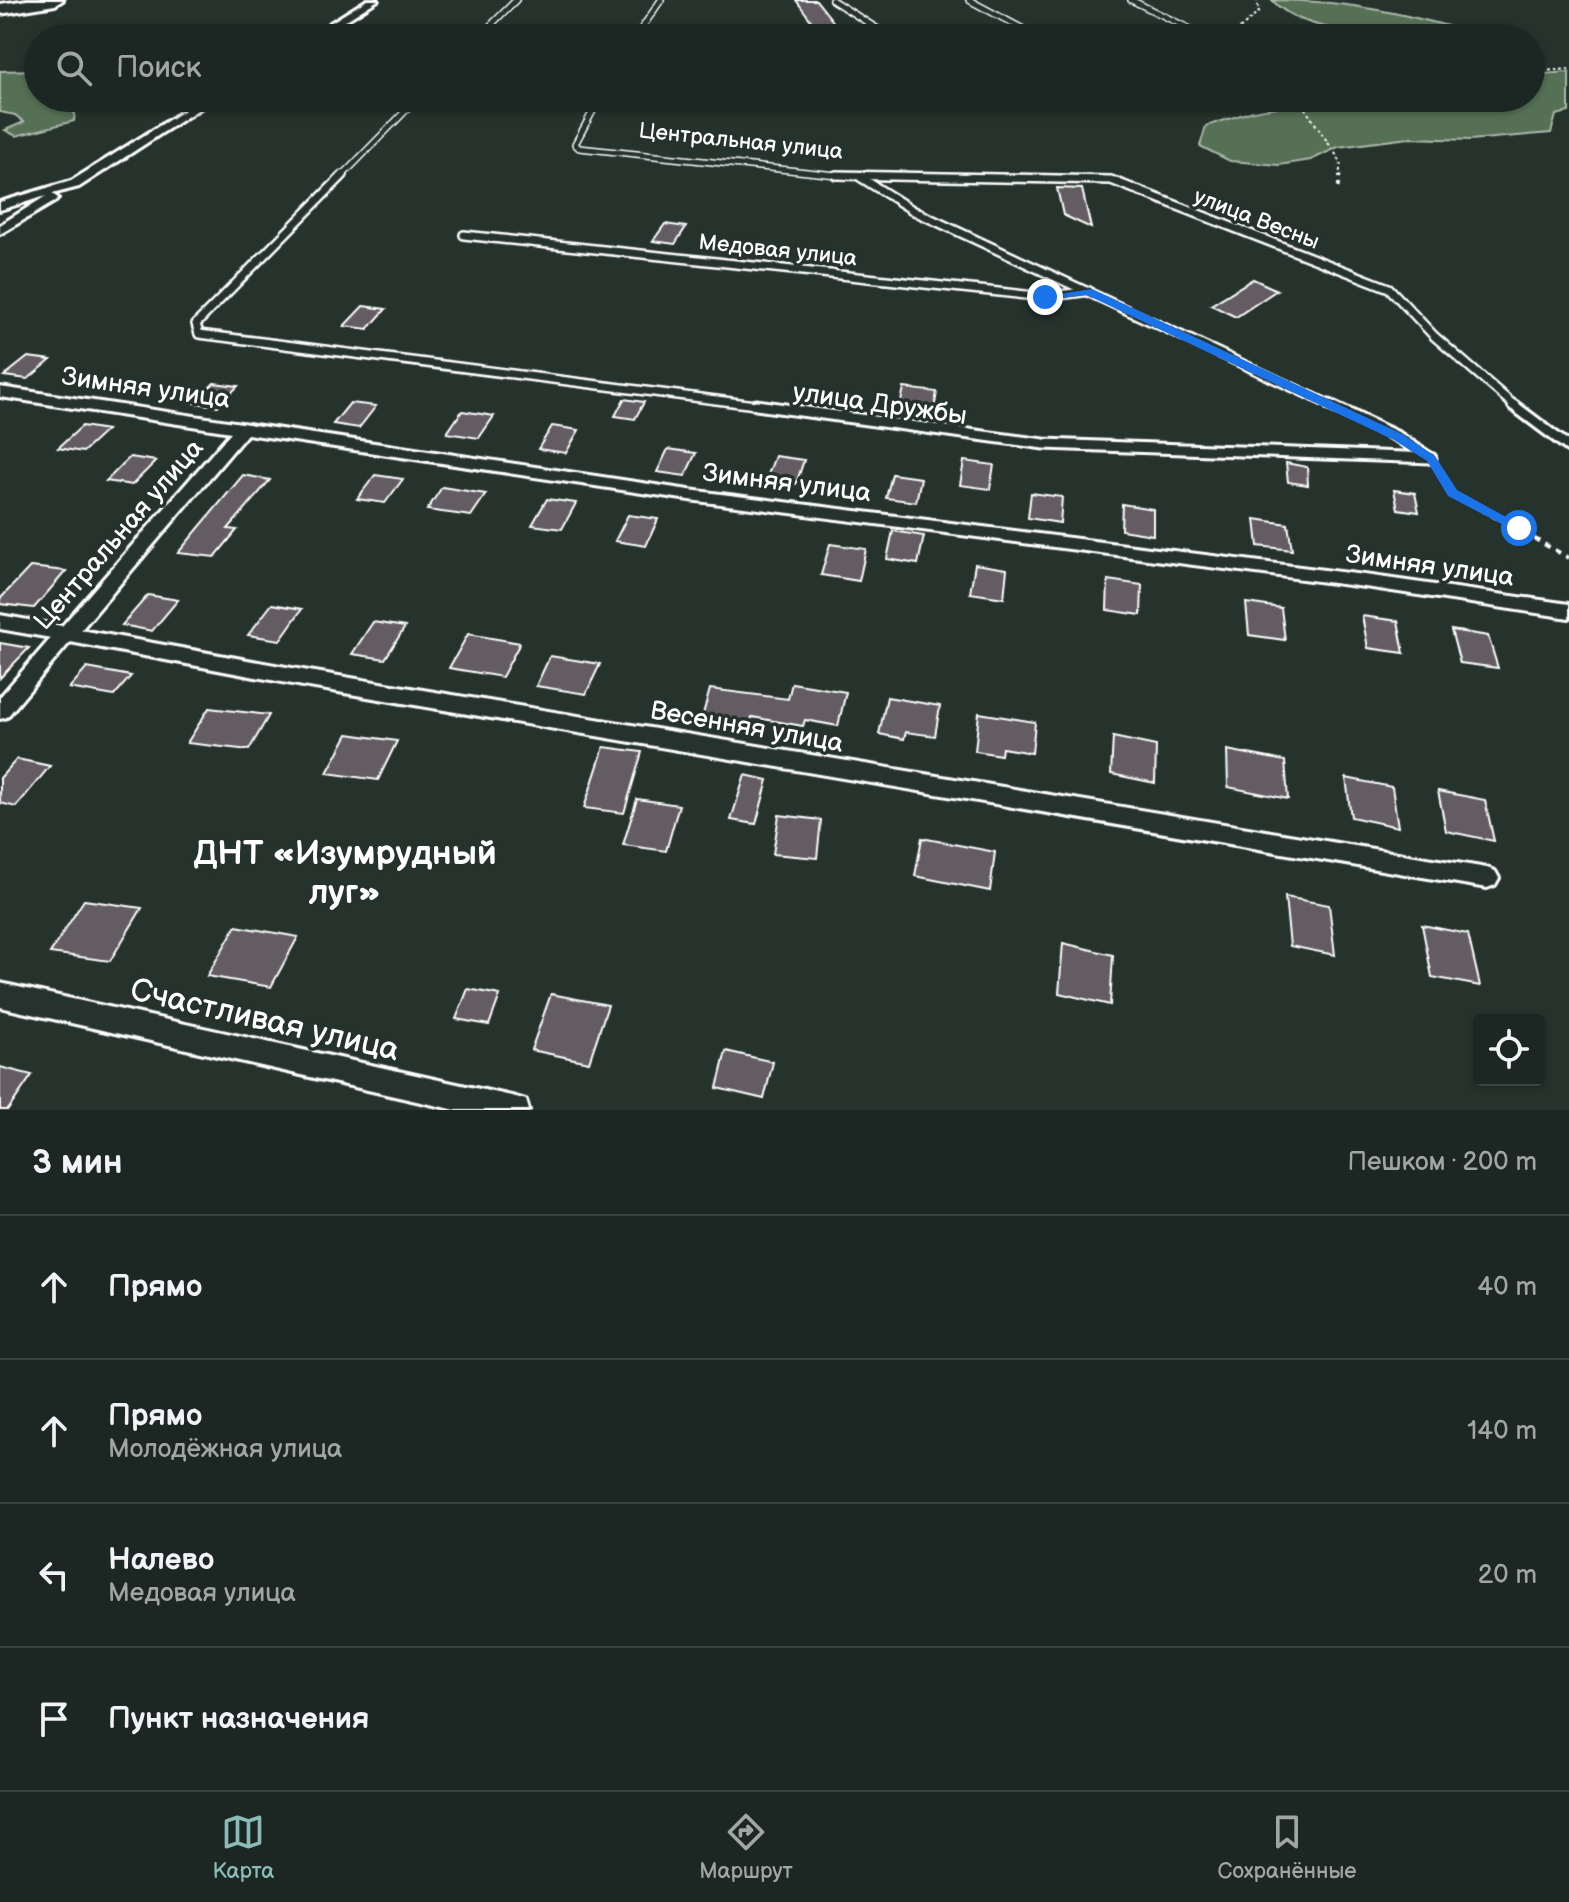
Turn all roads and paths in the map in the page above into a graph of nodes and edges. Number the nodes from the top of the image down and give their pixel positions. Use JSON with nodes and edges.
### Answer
{"nodes":[{"id":1,"x":55,"y":0,"type":"edge"},
{"id":2,"x":373,"y":0,"type":"edge"},
{"id":3,"x":516,"y":0,"type":"edge"},
{"id":4,"x":661,"y":0,"type":"edge"},
{"id":5,"x":832,"y":0,"type":"edge"},
{"id":6,"x":969,"y":0,"type":"edge"},
{"id":7,"x":1131,"y":0,"type":"edge"},
{"id":8,"x":1257,"y":0,"type":"edge"},
{"id":9,"x":0,"y":9,"type":"edge"},
{"id":10,"x":334,"y":24,"type":"edge"},
{"id":11,"x":492,"y":24,"type":"edge"},
{"id":12,"x":645,"y":24,"type":"edge"},
{"id":13,"x":870,"y":24,"type":"edge"},
{"id":14,"x":1014,"y":24,"type":"edge"},
{"id":15,"x":1180,"y":24,"type":"edge"},
{"id":16,"x":1245,"y":24,"type":"edge"},
{"id":17,"x":1569,"y":69,"type":"edge"},
{"id":18,"x":1545,"y":71,"type":"edge"},
{"id":19,"x":189,"y":112,"type":"edge"},
{"id":20,"x":404,"y":112,"type":"edge"},
{"id":21,"x":592,"y":112,"type":"edge"},
{"id":22,"x":1309,"y":112,"type":"edge"},
{"id":23,"x":860,"y":177,"type":"junction"},
{"id":24,"x":75,"y":184,"type":"junction"},
{"id":25,"x":1338,"y":188,"type":"dead end"},
{"id":26,"x":0,"y":206,"type":"edge"},
{"id":27,"x":0,"y":230,"type":"edge"},
{"id":28,"x":464,"y":235,"type":"dead end"},
{"id":29,"x":1089,"y":291,"type":"junction"},
{"id":30,"x":0,"y":392,"type":"edge"},
{"id":31,"x":244,"y":427,"type":"junction"},
{"id":32,"x":1569,"y":447,"type":"edge"},
{"id":33,"x":1431,"y":458,"type":"junction"},
{"id":34,"x":1569,"y":558,"type":"edge"},
{"id":35,"x":1569,"y":611,"type":"edge"},
{"id":36,"x":0,"y":622,"type":"edge"},
{"id":37,"x":66,"y":634,"type":"junction"},
{"id":38,"x":0,"y":711,"type":"edge"},
{"id":39,"x":1487,"y":878,"type":"dead end"},
{"id":40,"x":0,"y":995,"type":"edge"},
{"id":41,"x":516,"y":1110,"type":"edge"}],
"edges":[{"from":1,"to":9,"type":"highway"},
{"from":2,"to":10,"type":"street"},
{"from":3,"to":11,"type":"lane"},
{"from":4,"to":12,"type":"lane"},
{"from":5,"to":13,"type":"lane"},
{"from":6,"to":14,"type":"lane"},
{"from":7,"to":15,"type":"lane"},
{"from":8,"to":16,"type":"path"},
{"from":17,"to":18,"type":"path"},
{"from":19,"to":24,"type":"street"},
{"from":20,"to":33,"type":"lane","name":"улица Дружбы"},
{"from":21,"to":23,"type":"lane","name":"Центральная улица"},
{"from":22,"to":25,"type":"path"},
{"from":23,"to":29,"type":"lane"},
{"from":23,"to":32,"type":"lane","name":"улица Весны"},
{"from":24,"to":26,"type":"street"},
{"from":24,"to":27,"type":"street"},
{"from":28,"to":29,"type":"lane","name":"Медовая улица"},
{"from":29,"to":33,"type":"lane"},
{"from":30,"to":31,"type":"street","name":"Зимняя улица"},
{"from":31,"to":35,"type":"street","name":"Зимняя улица"},
{"from":31,"to":37,"type":"street","name":"Центральная улица"},
{"from":33,"to":34,"type":"path"},
{"from":36,"to":37,"type":"street","name":"Весенняя улица"},
{"from":37,"to":38,"type":"street","name":"Центральная улица"},
{"from":37,"to":39,"type":"street","name":"Весенняя улица"},
{"from":40,"to":41,"type":"street","name":"Счастливая улица"}]}
